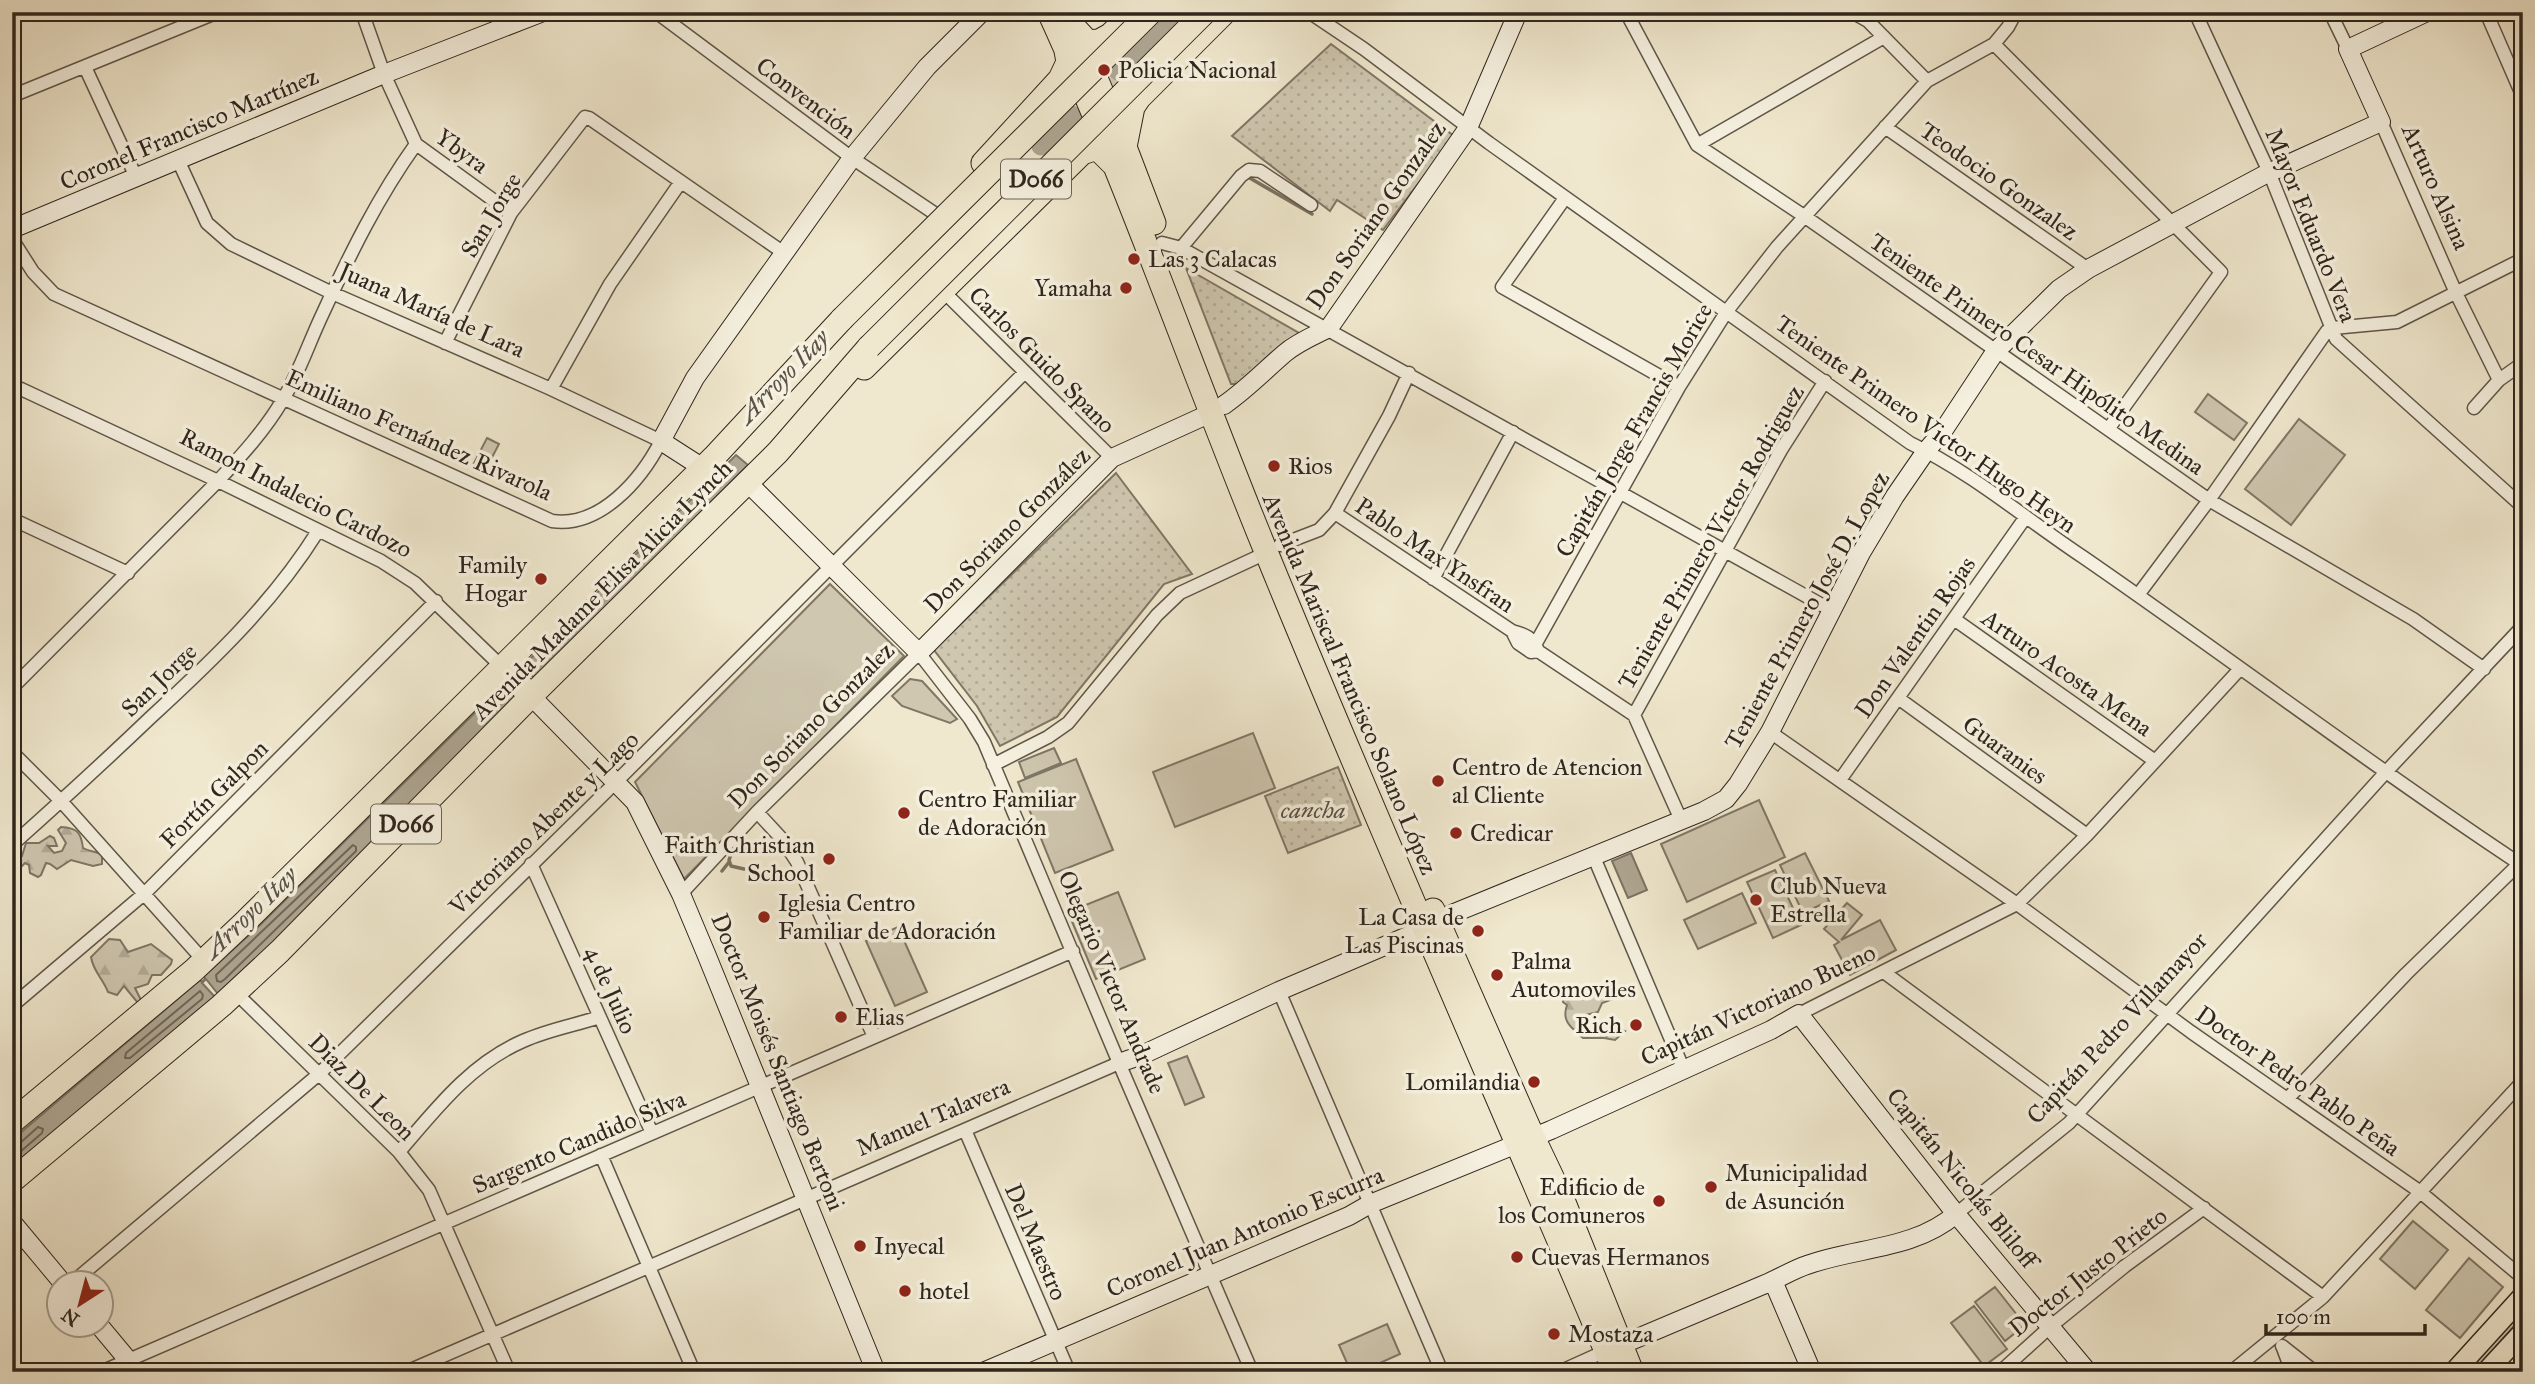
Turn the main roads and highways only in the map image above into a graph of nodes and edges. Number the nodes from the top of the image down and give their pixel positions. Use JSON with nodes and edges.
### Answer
{"nodes":[{"id":1,"x":1049,"y":12,"type":"edge"},
{"id":2,"x":1134,"y":12,"type":"edge"},
{"id":3,"x":1151,"y":12,"type":"edge"},
{"id":4,"x":1205,"y":12,"type":"edge"},
{"id":5,"x":1225,"y":12,"type":"edge"},
{"id":6,"x":1069,"y":29,"type":"edge"},
{"id":7,"x":1118,"y":155,"type":"junction"},
{"id":8,"x":779,"y":386,"type":"junction"},
{"id":9,"x":1218,"y":409,"type":"junction"},
{"id":10,"x":778,"y":452,"type":"junction"},
{"id":11,"x":517,"y":682,"type":"junction"},
{"id":12,"x":12,"y":1122,"type":"edge"},
{"id":13,"x":12,"y":1181,"type":"edge"},
{"id":14,"x":2523,"y":1296,"type":"edge"},
{"id":15,"x":2523,"y":1332,"type":"edge"},
{"id":16,"x":1615,"y":1354,"type":"edge"},
{"id":17,"x":1632,"y":1372,"type":"edge"},
{"id":18,"x":2454,"y":1372,"type":"edge"},
{"id":19,"x":2486,"y":1372,"type":"edge"}],
"edges":[{"from":1,"to":6,"type":"highway","name":"Avenida Mariscal Francisco Solano López"},
{"from":2,"to":6,"type":"highway"},
{"from":3,"to":8,"type":"highway","name":"Avenida Madame Elisa Alicia Lynch","number":"D066","bridge":true},
{"from":4,"to":10,"type":"highway","name":"Avenida Madame Elisa Alicia Lynch","number":"D066","bridge":true},
{"from":5,"to":7,"type":"highway"},
{"from":6,"to":7,"type":"highway","name":"Avenida Mariscal Francisco Solano López"},
{"from":6,"to":8,"type":"highway"},
{"from":7,"to":9,"type":"highway","name":"Avenida Mariscal Francisco Solano López"},
{"from":7,"to":9,"type":"highway","name":"Avenida Mariscal Francisco Solano López"},
{"from":7,"to":10,"type":"highway"},
{"from":8,"to":11,"type":"highway","name":"Avenida Madame Elisa Alicia Lynch","number":"D066"},
{"from":9,"to":16,"type":"highway","name":"Avenida Mariscal Francisco Solano López"},
{"from":10,"to":11,"type":"highway","name":"Avenida Madame Elisa Alicia Lynch","number":"D066"},
{"from":11,"to":12,"type":"highway","name":"Avenida Madame Elisa Alicia Lynch","number":"D066"},
{"from":11,"to":13,"type":"highway","name":"Avenida Madame Elisa Alicia Lynch","number":"D066"},
{"from":14,"to":18,"type":"main road"},
{"from":15,"to":19,"type":"main road"},
{"from":16,"to":17,"type":"highway","name":"Avenida Mariscal Francisco Solano López"}]}
